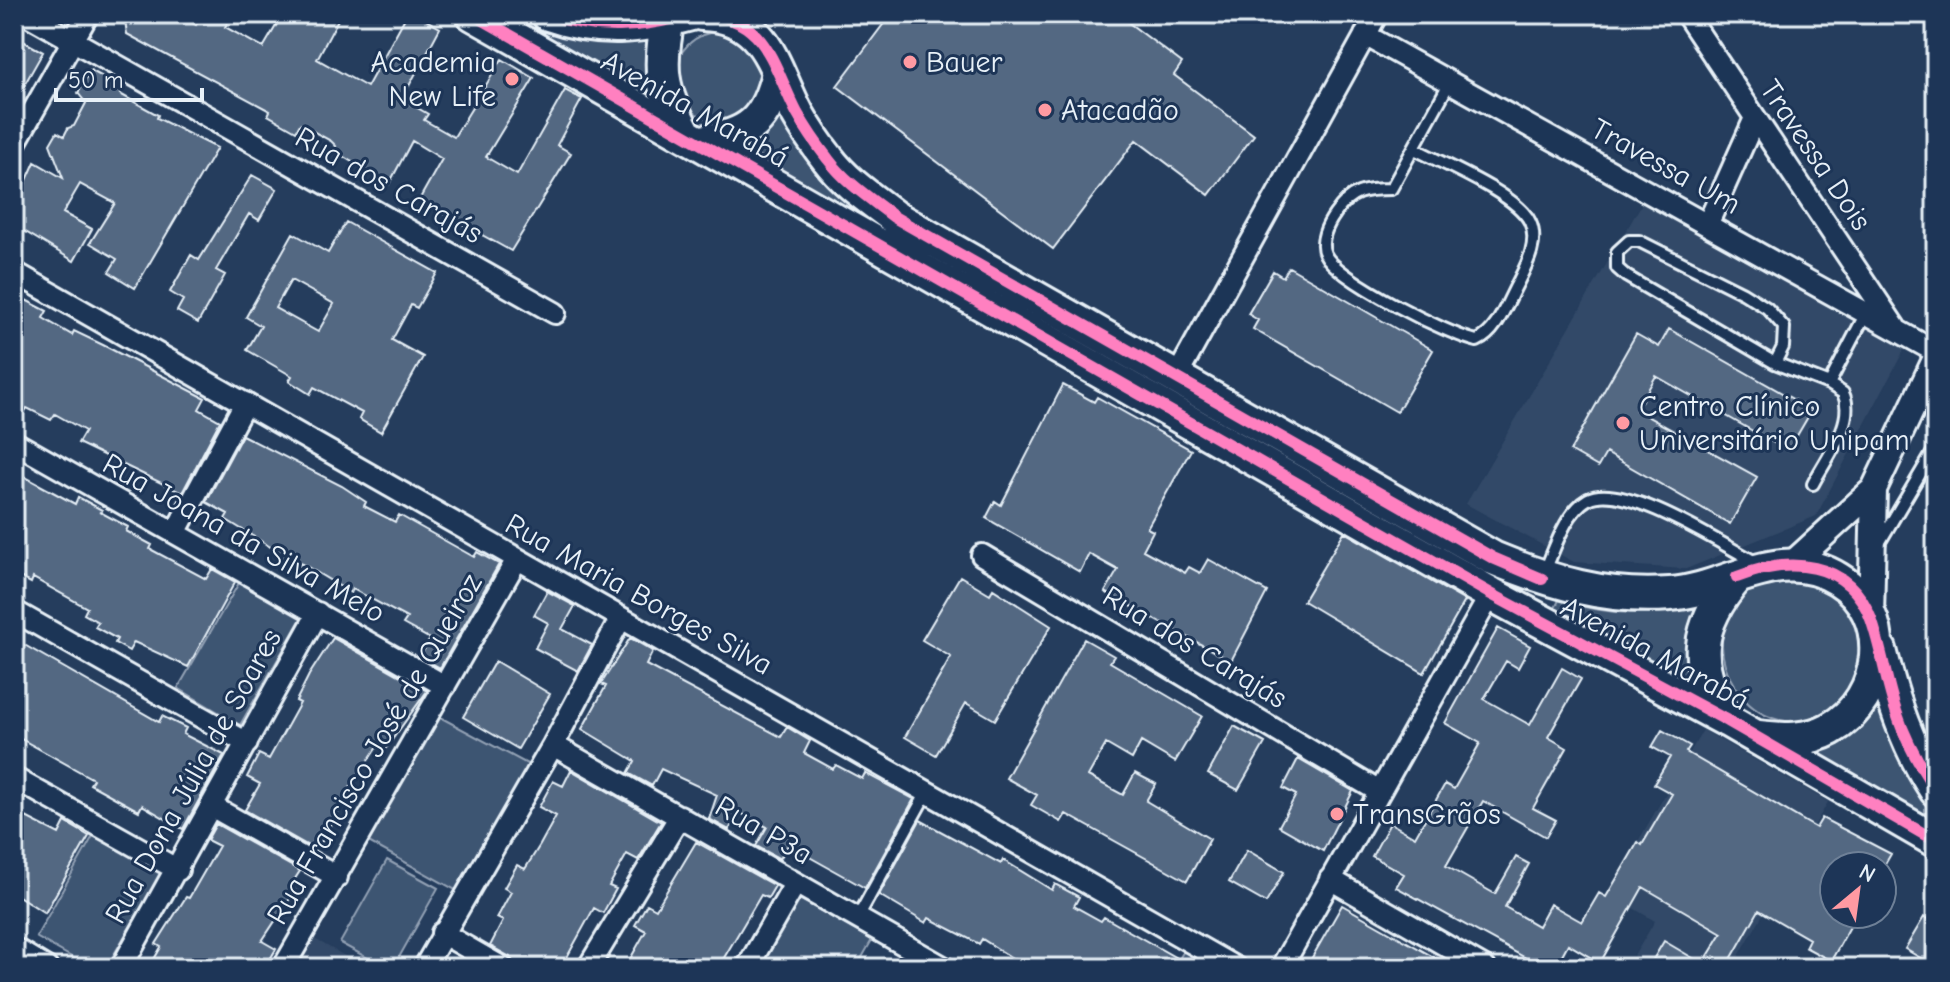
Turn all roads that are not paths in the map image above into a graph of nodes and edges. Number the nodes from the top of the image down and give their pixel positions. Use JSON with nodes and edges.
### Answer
{"nodes":[{"id":1,"x":26,"y":14,"type":"edge"},
{"id":2,"x":88,"y":14,"type":"edge"},
{"id":3,"x":473,"y":14,"type":"edge"},
{"id":4,"x":548,"y":14,"type":"edge"},
{"id":5,"x":702,"y":14,"type":"edge"},
{"id":6,"x":1377,"y":14,"type":"edge"},
{"id":7,"x":1686,"y":14,"type":"edge"},
{"id":8,"x":673,"y":16,"type":"edge"},
{"id":9,"x":1365,"y":35,"type":"junction"},
{"id":10,"x":73,"y":40,"type":"junction"},
{"id":11,"x":778,"y":73,"type":"junction"},
{"id":12,"x":1450,"y":82,"type":"junction"},
{"id":13,"x":1755,"y":118,"type":"junction"},
{"id":14,"x":692,"y":137,"type":"junction"},
{"id":15,"x":14,"y":145,"type":"edge"},
{"id":16,"x":1415,"y":149,"type":"junction"},
{"id":17,"x":1708,"y":223,"type":"junction"},
{"id":18,"x":14,"y":272,"type":"edge"},
{"id":19,"x":555,"y":313,"type":"dead end"},
{"id":20,"x":1866,"y":313,"type":"junction"},
{"id":21,"x":1897,"y":330,"type":"junction"},
{"id":22,"x":1936,"y":352,"type":"edge"},
{"id":23,"x":1936,"y":358,"type":"edge"},
{"id":24,"x":1775,"y":363,"type":"junction"},
{"id":25,"x":1177,"y":376,"type":"junction"},
{"id":26,"x":1829,"y":384,"type":"junction"},
{"id":27,"x":245,"y":403,"type":"junction"},
{"id":28,"x":14,"y":442,"type":"edge"},
{"id":29,"x":1936,"y":447,"type":"edge"},
{"id":30,"x":1813,"y":484,"type":"dead end"},
{"id":31,"x":1874,"y":489,"type":"junction"},
{"id":32,"x":175,"y":533,"type":"junction"},
{"id":33,"x":982,"y":555,"type":"dead end"},
{"id":34,"x":1871,"y":556,"type":"junction"},
{"id":35,"x":516,"y":561,"type":"junction"},
{"id":36,"x":1764,"y":569,"type":"junction"},
{"id":37,"x":1542,"y":579,"type":"junction"},
{"id":38,"x":1491,"y":594,"type":"junction"},
{"id":39,"x":14,"y":611,"type":"edge"},
{"id":40,"x":318,"y":613,"type":"junction"},
{"id":41,"x":621,"y":618,"type":"junction"},
{"id":42,"x":1874,"y":628,"type":"junction"},
{"id":43,"x":445,"y":686,"type":"junction"},
{"id":44,"x":1741,"y":729,"type":"junction"},
{"id":45,"x":247,"y":743,"type":"junction"},
{"id":46,"x":553,"y":745,"type":"junction"},
{"id":47,"x":14,"y":778,"type":"edge"},
{"id":48,"x":1936,"y":790,"type":"edge"},
{"id":49,"x":1378,"y":791,"type":"junction"},
{"id":50,"x":927,"y":792,"type":"junction"},
{"id":51,"x":213,"y":807,"type":"junction"},
{"id":52,"x":680,"y":816,"type":"junction"},
{"id":53,"x":1936,"y":841,"type":"edge"},
{"id":54,"x":178,"y":870,"type":"junction"},
{"id":55,"x":337,"y":877,"type":"junction"},
{"id":56,"x":1330,"y":879,"type":"junction"},
{"id":57,"x":795,"y":884,"type":"junction"},
{"id":58,"x":858,"y":917,"type":"junction"},
{"id":59,"x":442,"y":933,"type":"junction"},
{"id":60,"x":14,"y":948,"type":"edge"},
{"id":61,"x":47,"y":968,"type":"edge"},
{"id":62,"x":121,"y":968,"type":"edge"},
{"id":63,"x":283,"y":968,"type":"edge"},
{"id":64,"x":424,"y":968,"type":"edge"},
{"id":65,"x":503,"y":968,"type":"edge"},
{"id":66,"x":588,"y":968,"type":"edge"},
{"id":67,"x":747,"y":968,"type":"edge"},
{"id":68,"x":945,"y":968,"type":"edge"},
{"id":69,"x":1236,"y":968,"type":"edge"},
{"id":70,"x":1281,"y":968,"type":"edge"},
{"id":71,"x":1485,"y":968,"type":"edge"}],
"edges":[{"from":1,"to":10,"type":"street","name":"Rua dos Carajás"},
{"from":2,"to":10,"type":"street"},
{"from":3,"to":14,"type":"main road","name":"Avenida Marabá"},
{"from":4,"to":8,"type":"main road","name":"Avenida Marabá"},
{"from":5,"to":11,"type":"main road","name":"Avenida Marabá"},
{"from":6,"to":9,"type":"street"},
{"from":7,"to":13,"type":"street","name":"Travessa Dois"},
{"from":8,"to":14,"type":"main road"},
{"from":9,"to":12,"type":"street","name":"Travessa Um"},
{"from":9,"to":25,"type":"street"},
{"from":10,"to":15,"type":"street"},
{"from":10,"to":19,"type":"street","name":"Rua dos Carajás"},
{"from":11,"to":14,"type":"main road"},
{"from":11,"to":25,"type":"main road","name":"Avenida Marabá"},
{"from":12,"to":16,"type":"lane"},
{"from":12,"to":17,"type":"street","name":"Travessa Um"},
{"from":13,"to":17,"type":"street"},
{"from":13,"to":21,"type":"street","name":"Travessa Dois"},
{"from":14,"to":38,"type":"main road","name":"Avenida Marabá"},
{"from":16,"to":16,"type":"lane"},
{"from":17,"to":20,"type":"street","name":"Travessa Um"},
{"from":18,"to":27,"type":"street","name":"Rua Maria Borges Silva"},
{"from":20,"to":21,"type":"street","name":"Travessa Um"},
{"from":20,"to":26,"type":"lane"},
{"from":21,"to":22,"type":"street","name":"Travessa Um"},
{"from":23,"to":31,"type":"street"},
{"from":24,"to":24,"type":"lane"},
{"from":24,"to":26,"type":"lane"},
{"from":25,"to":37,"type":"main road","name":"Avenida Marabá"},
{"from":26,"to":30,"type":"lane"},
{"from":27,"to":32,"type":"street"},
{"from":27,"to":35,"type":"street","name":"Rua Maria Borges Silva"},
{"from":28,"to":32,"type":"street","name":"Rua Joana da Silva Melo"},
{"from":29,"to":34,"type":"lane"},
{"from":31,"to":34,"type":"street"},
{"from":31,"to":36,"type":"street"},
{"from":32,"to":40,"type":"street","name":"Rua Joana da Silva Melo"},
{"from":33,"to":49,"type":"street","name":"Rua dos Carajás"},
{"from":34,"to":42,"type":"street"},
{"from":35,"to":41,"type":"street","name":"Rua Maria Borges Silva"},
{"from":35,"to":43,"type":"street","name":"Rua Francisco José de Queiroz"},
{"from":36,"to":37,"type":"main road","name":"Avenida Marabá"},
{"from":36,"to":37,"type":"lane"},
{"from":36,"to":42,"type":"main road"},
{"from":36,"to":44,"type":"main road"},
{"from":38,"to":44,"type":"main road","name":"Avenida Marabá"},
{"from":38,"to":49,"type":"street"},
{"from":39,"to":45,"type":"street"},
{"from":40,"to":43,"type":"street","name":"Rua Joana da Silva Melo"},
{"from":40,"to":45,"type":"street","name":"Rua Dona Júlia de Soares"},
{"from":41,"to":46,"type":"street"},
{"from":41,"to":50,"type":"street","name":"Rua Maria Borges Silva"},
{"from":42,"to":44,"type":"main road"},
{"from":42,"to":48,"type":"main road"},
{"from":43,"to":55,"type":"street","name":"Rua Francisco José de Queiroz"},
{"from":44,"to":53,"type":"main road","name":"Avenida Marabá"},
{"from":45,"to":51,"type":"street","name":"Rua Dona Júlia de Soares"},
{"from":46,"to":52,"type":"street","name":"Rua P3a"},
{"from":46,"to":59,"type":"street"},
{"from":47,"to":54,"type":"street"},
{"from":49,"to":56,"type":"street"},
{"from":50,"to":58,"type":"lane"},
{"from":50,"to":69,"type":"street","name":"Rua Maria Borges Silva"},
{"from":51,"to":54,"type":"street","name":"Rua Dona Júlia de Soares"},
{"from":51,"to":55,"type":"street"},
{"from":52,"to":57,"type":"street","name":"Rua P3a"},
{"from":52,"to":66,"type":"street"},
{"from":54,"to":62,"type":"street","name":"Rua Dona Júlia de Soares"},
{"from":55,"to":63,"type":"street","name":"Rua Francisco José de Queiroz"},
{"from":56,"to":70,"type":"street"},
{"from":56,"to":71,"type":"street"},
{"from":57,"to":58,"type":"street","name":"Rua P3a"},
{"from":57,"to":67,"type":"street"},
{"from":58,"to":68,"type":"street","name":"Rua P3a"},
{"from":59,"to":64,"type":"street"},
{"from":59,"to":65,"type":"street"},
{"from":60,"to":61,"type":"street"}]}
